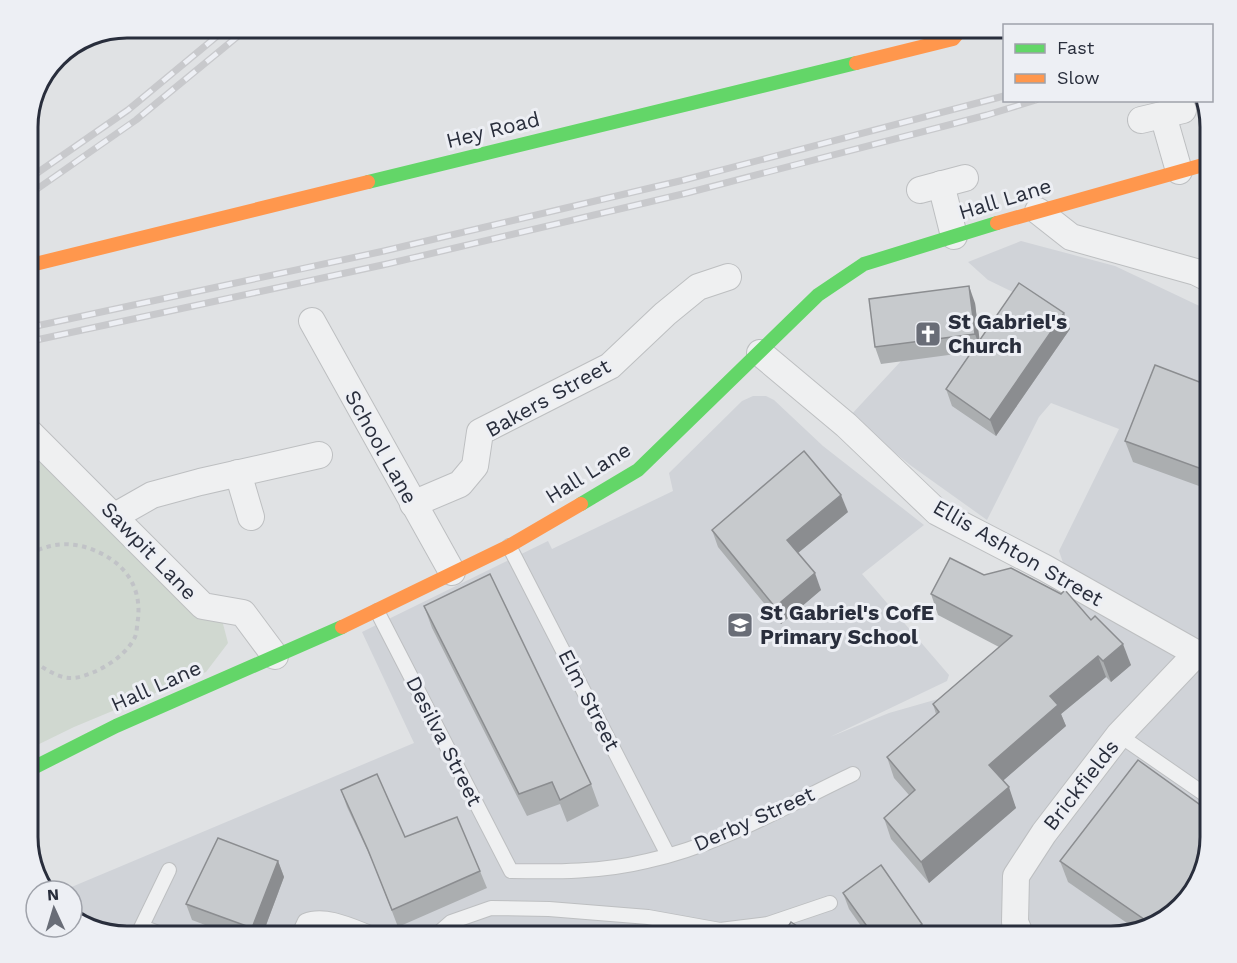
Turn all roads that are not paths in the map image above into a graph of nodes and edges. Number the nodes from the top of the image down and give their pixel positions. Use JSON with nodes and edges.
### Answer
{"nodes":[{"id":1,"x":955,"y":37,"type":"edge"},
{"id":2,"x":1162,"y":115,"type":"dead end"},
{"id":3,"x":1200,"y":166,"type":"edge"},
{"id":4,"x":1179,"y":171,"type":"junction"},
{"id":5,"x":942,"y":184,"type":"dead end"},
{"id":6,"x":1038,"y":211,"type":"junction"},
{"id":7,"x":954,"y":236,"type":"junction"},
{"id":8,"x":38,"y":263,"type":"edge"},
{"id":9,"x":1200,"y":274,"type":"edge"},
{"id":10,"x":728,"y":277,"type":"dead end"},
{"id":11,"x":312,"y":321,"type":"dead end"},
{"id":12,"x":760,"y":353,"type":"junction"},
{"id":13,"x":38,"y":441,"type":"edge"},
{"id":14,"x":319,"y":455,"type":"dead end"},
{"id":15,"x":238,"y":473,"type":"junction"},
{"id":16,"x":413,"y":504,"type":"junction"},
{"id":17,"x":115,"y":516,"type":"junction"},
{"id":18,"x":251,"y":517,"type":"dead end"},
{"id":19,"x":509,"y":546,"type":"junction"},
{"id":20,"x":452,"y":572,"type":"junction"},
{"id":21,"x":376,"y":611,"type":"junction"},
{"id":22,"x":1200,"y":656,"type":"edge"},
{"id":23,"x":275,"y":657,"type":"junction"},
{"id":24,"x":1200,"y":661,"type":"edge"},
{"id":25,"x":1119,"y":735,"type":"junction"},
{"id":26,"x":38,"y":765,"type":"edge"},
{"id":27,"x":853,"y":774,"type":"dead end"},
{"id":28,"x":1200,"y":791,"type":"edge"},
{"id":29,"x":669,"y":855,"type":"junction"},
{"id":30,"x":169,"y":870,"type":"dead end"},
{"id":31,"x":511,"y":871,"type":"joint"},
{"id":32,"x":830,"y":903,"type":"dead end"},
{"id":33,"x":142,"y":926,"type":"edge"},
{"id":34,"x":303,"y":926,"type":"edge"},
{"id":35,"x":350,"y":926,"type":"edge"},
{"id":36,"x":446,"y":926,"type":"edge"},
{"id":37,"x":698,"y":926,"type":"edge"},
{"id":38,"x":752,"y":926,"type":"edge"},
{"id":39,"x":1016,"y":926,"type":"edge"}],
"edges":[{"from":1,"to":8,"type":"street","name":"Hey Road"},
{"from":2,"to":4,"type":"street"},
{"from":3,"to":4,"type":"street","name":"Hall Lane"},
{"from":4,"to":6,"type":"street","name":"Hall Lane"},
{"from":5,"to":7,"type":"street"},
{"from":6,"to":7,"type":"street","name":"Hall Lane"},
{"from":6,"to":9,"type":"street"},
{"from":7,"to":12,"type":"street","name":"Hall Lane"},
{"from":10,"to":16,"type":"street","name":"Bakers Street"},
{"from":11,"to":16,"type":"street","name":"School Lane"},
{"from":12,"to":19,"type":"street","name":"Hall Lane"},
{"from":12,"to":22,"type":"street","name":"Ellis Ashton Street"},
{"from":13,"to":17,"type":"street","name":"Sawpit Lane"},
{"from":14,"to":15,"type":"street"},
{"from":15,"to":17,"type":"street"},
{"from":15,"to":18,"type":"street"},
{"from":16,"to":20,"type":"street","name":"School Lane"},
{"from":17,"to":23,"type":"street","name":"Sawpit Lane"},
{"from":19,"to":20,"type":"street","name":"Hall Lane"},
{"from":19,"to":29,"type":"lane","name":"Elm Street"},
{"from":20,"to":21,"type":"street","name":"Hall Lane"},
{"from":21,"to":23,"type":"street","name":"Hall Lane"},
{"from":21,"to":31,"type":"lane","name":"Desilva Street"},
{"from":23,"to":26,"type":"street","name":"Hall Lane"},
{"from":24,"to":25,"type":"street","name":"Brickfields"},
{"from":25,"to":28,"type":"lane"},
{"from":25,"to":39,"type":"street","name":"Brickfields"},
{"from":27,"to":29,"type":"lane","name":"Derby Street"},
{"from":29,"to":31,"type":"lane","name":"Derby Street"},
{"from":30,"to":33,"type":"lane"},
{"from":32,"to":38,"type":"lane"},
{"from":34,"to":35,"type":"lane"},
{"from":36,"to":37,"type":"lane"}]}
